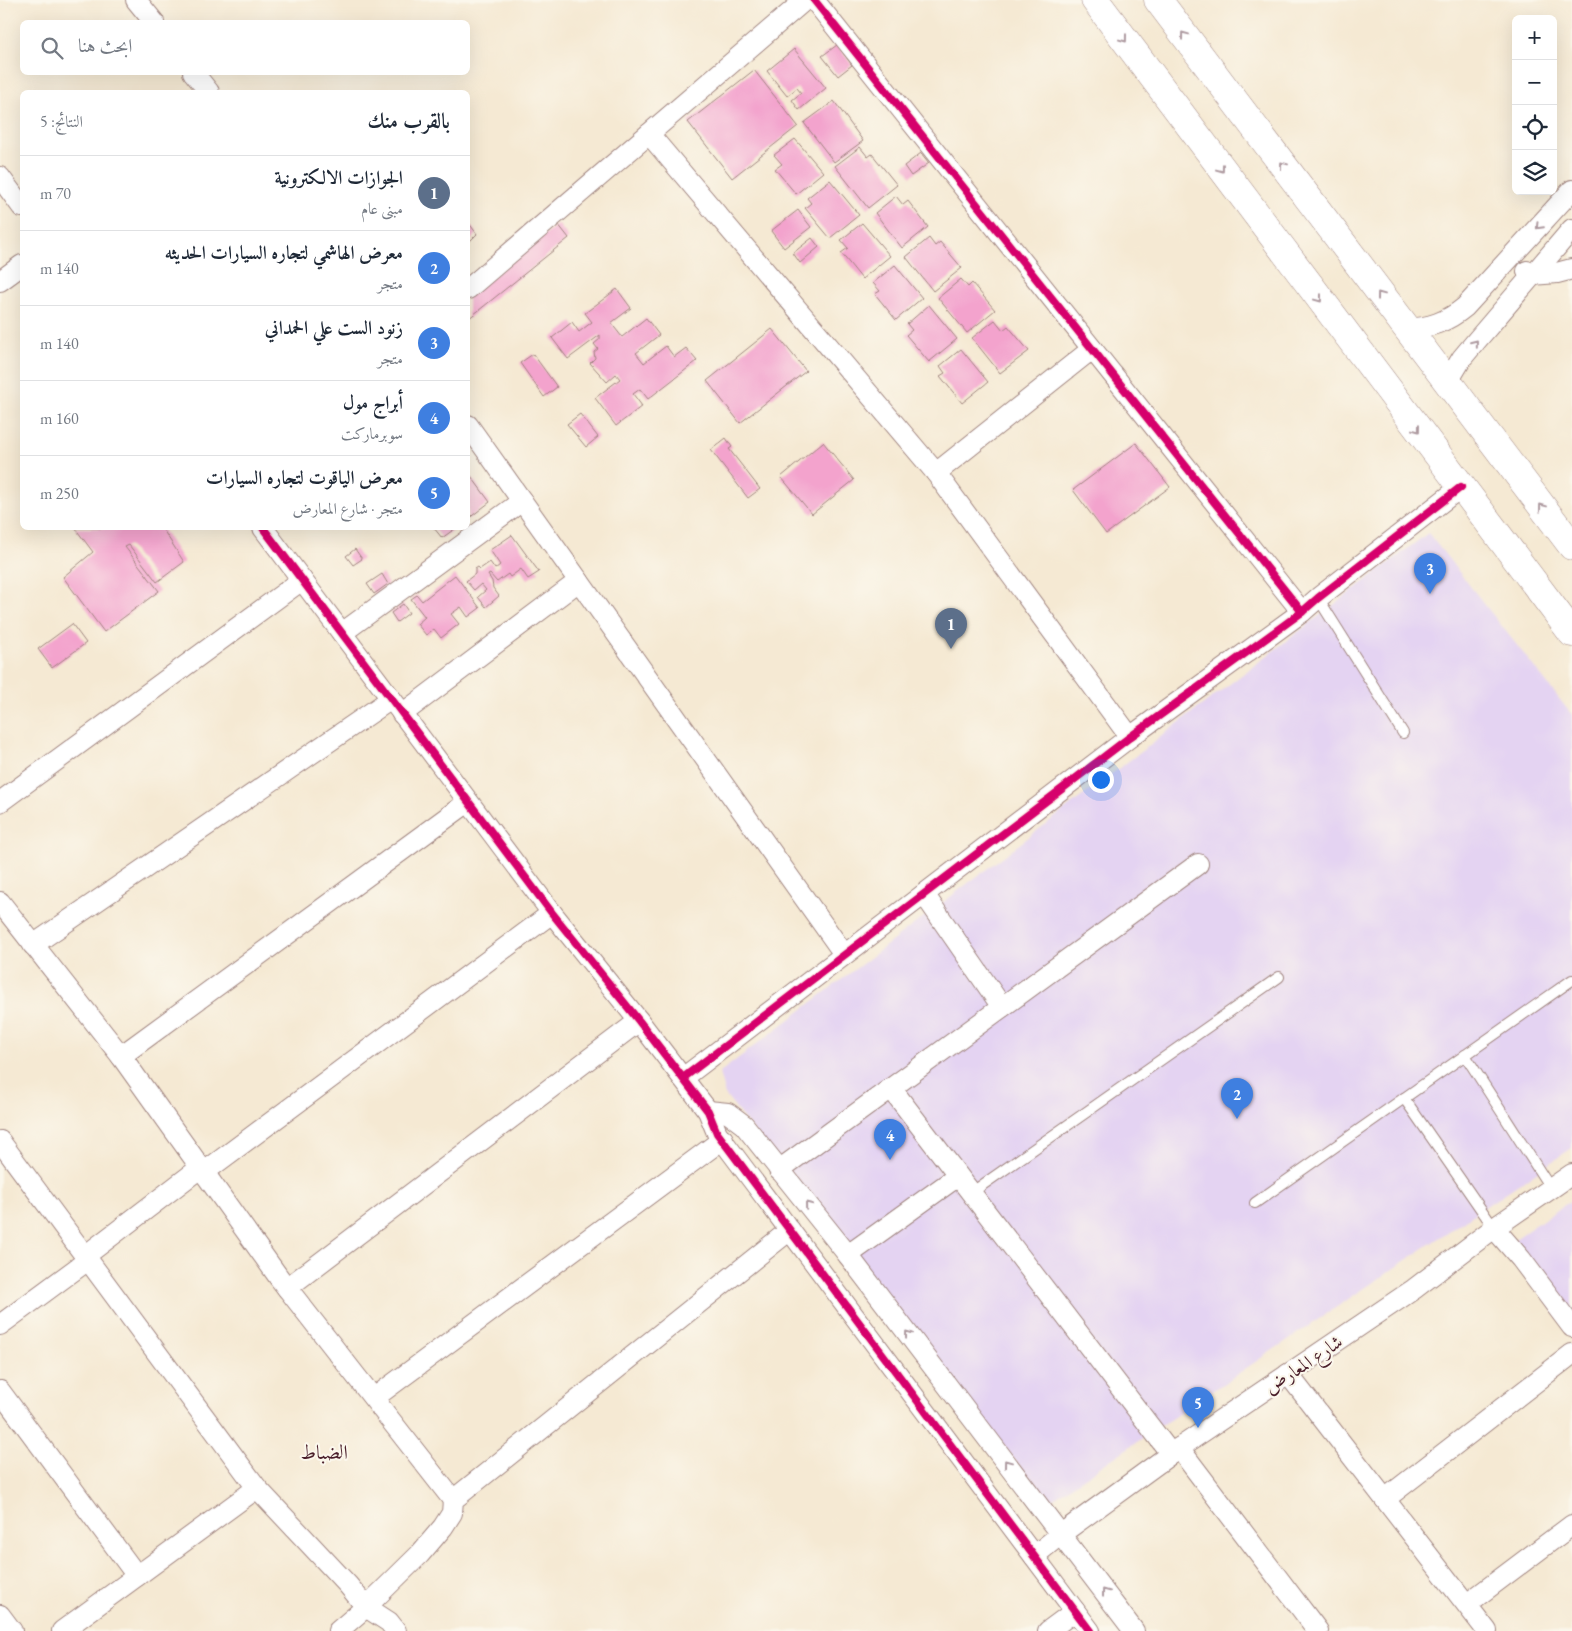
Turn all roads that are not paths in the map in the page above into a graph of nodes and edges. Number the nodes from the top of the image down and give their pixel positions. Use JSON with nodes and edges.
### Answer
{"nodes":[{"id":1,"x":136,"y":0,"type":"edge"},
{"id":2,"x":805,"y":0,"type":"edge"},
{"id":3,"x":814,"y":0,"type":"edge"},
{"id":4,"x":1095,"y":0,"type":"edge"},
{"id":5,"x":1158,"y":0,"type":"edge"},
{"id":6,"x":152,"y":20,"type":"edge"},
{"id":7,"x":196,"y":75,"type":"edge"},
{"id":8,"x":208,"y":90,"type":"edge"},
{"id":9,"x":649,"y":134,"type":"junction"},
{"id":10,"x":0,"y":177,"type":"edge"},
{"id":11,"x":1572,"y":190,"type":"edge"},
{"id":12,"x":20,"y":204,"type":"edge"},
{"id":13,"x":1572,"y":229,"type":"edge"},
{"id":14,"x":1511,"y":256,"type":"junction"},
{"id":15,"x":20,"y":266,"type":"edge"},
{"id":16,"x":1572,"y":269,"type":"edge"},
{"id":17,"x":1532,"y":276,"type":"junction"},
{"id":18,"x":0,"y":281,"type":"edge"},
{"id":19,"x":470,"y":288,"type":"edge"},
{"id":20,"x":1406,"y":329,"type":"junction"},
{"id":21,"x":1092,"y":349,"type":"junction"},
{"id":22,"x":1447,"y":382,"type":"junction"},
{"id":23,"x":470,"y":427,"type":"edge"},
{"id":24,"x":936,"y":473,"type":"junction"},
{"id":25,"x":1461,"y":487,"type":"junction"},
{"id":26,"x":522,"y":501,"type":"junction"},
{"id":27,"x":264,"y":530,"type":"edge"},
{"id":28,"x":1572,"y":546,"type":"edge"},
{"id":29,"x":302,"y":580,"type":"junction"},
{"id":30,"x":579,"y":581,"type":"junction"},
{"id":31,"x":1318,"y":598,"type":"junction"},
{"id":32,"x":1302,"y":612,"type":"junction"},
{"id":33,"x":342,"y":633,"type":"junction"},
{"id":34,"x":1572,"y":633,"type":"edge"},
{"id":35,"x":397,"y":706,"type":"junction"},
{"id":36,"x":1403,"y":733,"type":"dead end"},
{"id":37,"x":1130,"y":737,"type":"junction"},
{"id":38,"x":0,"y":802,"type":"edge"},
{"id":39,"x":468,"y":802,"type":"junction"},
{"id":40,"x":1198,"y":864,"type":"dead end"},
{"id":41,"x":924,"y":894,"type":"junction"},
{"id":42,"x":0,"y":902,"type":"edge"},
{"id":43,"x":552,"y":913,"type":"junction"},
{"id":44,"x":33,"y":945,"type":"junction"},
{"id":45,"x":844,"y":954,"type":"junction"},
{"id":46,"x":1279,"y":977,"type":"dead end"},
{"id":47,"x":1572,"y":980,"type":"edge"},
{"id":48,"x":1002,"y":1007,"type":"junction"},
{"id":49,"x":640,"y":1021,"type":"junction"},
{"id":50,"x":1466,"y":1055,"type":"junction"},
{"id":51,"x":121,"y":1056,"type":"junction"},
{"id":52,"x":683,"y":1078,"type":"junction"},
{"id":53,"x":891,"y":1088,"type":"junction"},
{"id":54,"x":1404,"y":1098,"type":"junction"},
{"id":55,"x":708,"y":1110,"type":"junction"},
{"id":56,"x":723,"y":1139,"type":"junction"},
{"id":57,"x":2,"y":1148,"type":"edge"},
{"id":58,"x":201,"y":1170,"type":"junction"},
{"id":59,"x":779,"y":1170,"type":"junction"},
{"id":60,"x":1572,"y":1174,"type":"edge"},
{"id":61,"x":958,"y":1176,"type":"junction"},
{"id":62,"x":1551,"y":1189,"type":"junction"},
{"id":63,"x":971,"y":1193,"type":"junction"},
{"id":64,"x":1255,"y":1202,"type":"dead end"},
{"id":65,"x":1494,"y":1228,"type":"junction"},
{"id":66,"x":790,"y":1230,"type":"junction"},
{"id":67,"x":848,"y":1255,"type":"junction"},
{"id":68,"x":87,"y":1258,"type":"junction"},
{"id":69,"x":287,"y":1288,"type":"junction"},
{"id":70,"x":0,"y":1325,"type":"edge"},
{"id":71,"x":1572,"y":1327,"type":"edge"},
{"id":72,"x":1572,"y":1354,"type":"edge"},
{"id":73,"x":1288,"y":1374,"type":"junction"},
{"id":74,"x":0,"y":1391,"type":"edge"},
{"id":75,"x":374,"y":1398,"type":"junction"},
{"id":76,"x":1175,"y":1451,"type":"junction"},
{"id":77,"x":257,"y":1488,"type":"junction"},
{"id":78,"x":1386,"y":1499,"type":"junction"},
{"id":79,"x":453,"y":1500,"type":"junction"},
{"id":80,"x":1572,"y":1525,"type":"edge"},
{"id":81,"x":1061,"y":1534,"type":"junction"},
{"id":82,"x":1034,"y":1556,"type":"junction"},
{"id":83,"x":137,"y":1576,"type":"junction"},
{"id":84,"x":1467,"y":1604,"type":"junction"},
{"id":85,"x":366,"y":1607,"type":"junction"},
{"id":86,"x":1076,"y":1611,"type":"junction"},
{"id":87,"x":0,"y":1615,"type":"edge"},
{"id":88,"x":12,"y":1631,"type":"edge"},
{"id":89,"x":62,"y":1631,"type":"edge"},
{"id":90,"x":338,"y":1631,"type":"edge"},
{"id":91,"x":396,"y":1631,"type":"edge"},
{"id":92,"x":1048,"y":1631,"type":"edge"},
{"id":93,"x":1090,"y":1631,"type":"edge"},
{"id":94,"x":1134,"y":1631,"type":"edge"},
{"id":95,"x":1318,"y":1631,"type":"edge"},
{"id":96,"x":1487,"y":1631,"type":"edge"}],
"edges":[{"from":1,"to":6,"type":"street"},
{"from":2,"to":9,"type":"street"},
{"from":3,"to":21,"type":"street"},
{"from":4,"to":25,"type":"main road","one_way":true},
{"from":20,"to":5,"type":"main road","one_way":true},
{"from":7,"to":8,"type":"street"},
{"from":9,"to":19,"type":"street"},
{"from":9,"to":24,"type":"street"},
{"from":10,"to":12,"type":"street"},
{"from":11,"to":14,"type":"street","one_way":true},
{"from":13,"to":17,"type":"street"},
{"from":14,"to":17,"type":"street"},
{"from":14,"to":20,"type":"street"},
{"from":15,"to":18,"type":"street"},
{"from":16,"to":17,"type":"street"},
{"from":22,"to":17,"type":"street","one_way":true},
{"from":20,"to":22,"type":"main road"},
{"from":21,"to":24,"type":"street"},
{"from":21,"to":32,"type":"street"},
{"from":28,"to":22,"type":"main road","one_way":true},
{"from":23,"to":26,"type":"street"},
{"from":24,"to":37,"type":"street"},
{"from":25,"to":31,"type":"street"},
{"from":25,"to":34,"type":"main road"},
{"from":26,"to":30,"type":"street"},
{"from":26,"to":33,"type":"street"},
{"from":27,"to":29,"type":"street"},
{"from":29,"to":33,"type":"street"},
{"from":29,"to":38,"type":"street"},
{"from":30,"to":35,"type":"street"},
{"from":30,"to":45,"type":"street"},
{"from":31,"to":32,"type":"street"},
{"from":31,"to":36,"type":"lane"},
{"from":32,"to":37,"type":"street"},
{"from":33,"to":35,"type":"street"},
{"from":35,"to":39,"type":"street"},
{"from":35,"to":44,"type":"street"},
{"from":37,"to":41,"type":"street"},
{"from":39,"to":43,"type":"street"},
{"from":39,"to":51,"type":"street"},
{"from":40,"to":48,"type":"street"},
{"from":41,"to":45,"type":"street"},
{"from":41,"to":48,"type":"street"},
{"from":42,"to":44,"type":"street"},
{"from":43,"to":49,"type":"street"},
{"from":43,"to":58,"type":"street"},
{"from":44,"to":51,"type":"street"},
{"from":45,"to":52,"type":"street"},
{"from":46,"to":63,"type":"lane"},
{"from":47,"to":50,"type":"lane"},
{"from":48,"to":53,"type":"street"},
{"from":49,"to":52,"type":"street"},
{"from":49,"to":69,"type":"street"},
{"from":50,"to":54,"type":"lane"},
{"from":50,"to":62,"type":"lane"},
{"from":51,"to":58,"type":"street"},
{"from":52,"to":55,"type":"street"},
{"from":53,"to":59,"type":"street"},
{"from":53,"to":61,"type":"street"},
{"from":54,"to":64,"type":"lane"},
{"from":54,"to":65,"type":"lane"},
{"from":55,"to":56,"type":"street"},
{"from":55,"to":59,"type":"street"},
{"from":56,"to":66,"type":"street"},
{"from":56,"to":75,"type":"street"},
{"from":57,"to":68,"type":"street"},
{"from":58,"to":68,"type":"street"},
{"from":58,"to":69,"type":"street"},
{"from":67,"to":59,"type":"street","one_way":true},
{"from":60,"to":62,"type":"street","name":"شارع المعارض"},
{"from":61,"to":63,"type":"street"},
{"from":61,"to":67,"type":"street"},
{"from":62,"to":65,"type":"street","name":"شارع المعارض"},
{"from":63,"to":76,"type":"street"},
{"from":65,"to":71,"type":"street"},
{"from":65,"to":73,"type":"street","name":"شارع المعارض"},
{"from":66,"to":79,"type":"street"},
{"from":66,"to":82,"type":"street"},
{"from":81,"to":67,"type":"street","one_way":true},
{"from":68,"to":70,"type":"street"},
{"from":68,"to":77,"type":"street"},
{"from":69,"to":75,"type":"street"},
{"from":72,"to":78,"type":"street"},
{"from":73,"to":76,"type":"street","name":"شارع المعارض"},
{"from":73,"to":78,"type":"street"},
{"from":74,"to":83,"type":"street"},
{"from":75,"to":79,"type":"street"},
{"from":76,"to":81,"type":"street","name":"شارع المعارض"},
{"from":76,"to":95,"type":"street"},
{"from":77,"to":83,"type":"street"},
{"from":77,"to":85,"type":"street"},
{"from":78,"to":84,"type":"street"},
{"from":79,"to":85,"type":"street"},
{"from":80,"to":84,"type":"street"},
{"from":81,"to":82,"type":"street","name":"شارع المعارض"},
{"from":94,"to":81,"type":"street","one_way":true},
{"from":82,"to":86,"type":"street"},
{"from":83,"to":89,"type":"street"},
{"from":84,"to":96,"type":"street"},
{"from":85,"to":90,"type":"street"},
{"from":85,"to":91,"type":"street"},
{"from":86,"to":92,"type":"street"},
{"from":86,"to":93,"type":"street"},
{"from":87,"to":88,"type":"street"}]}
